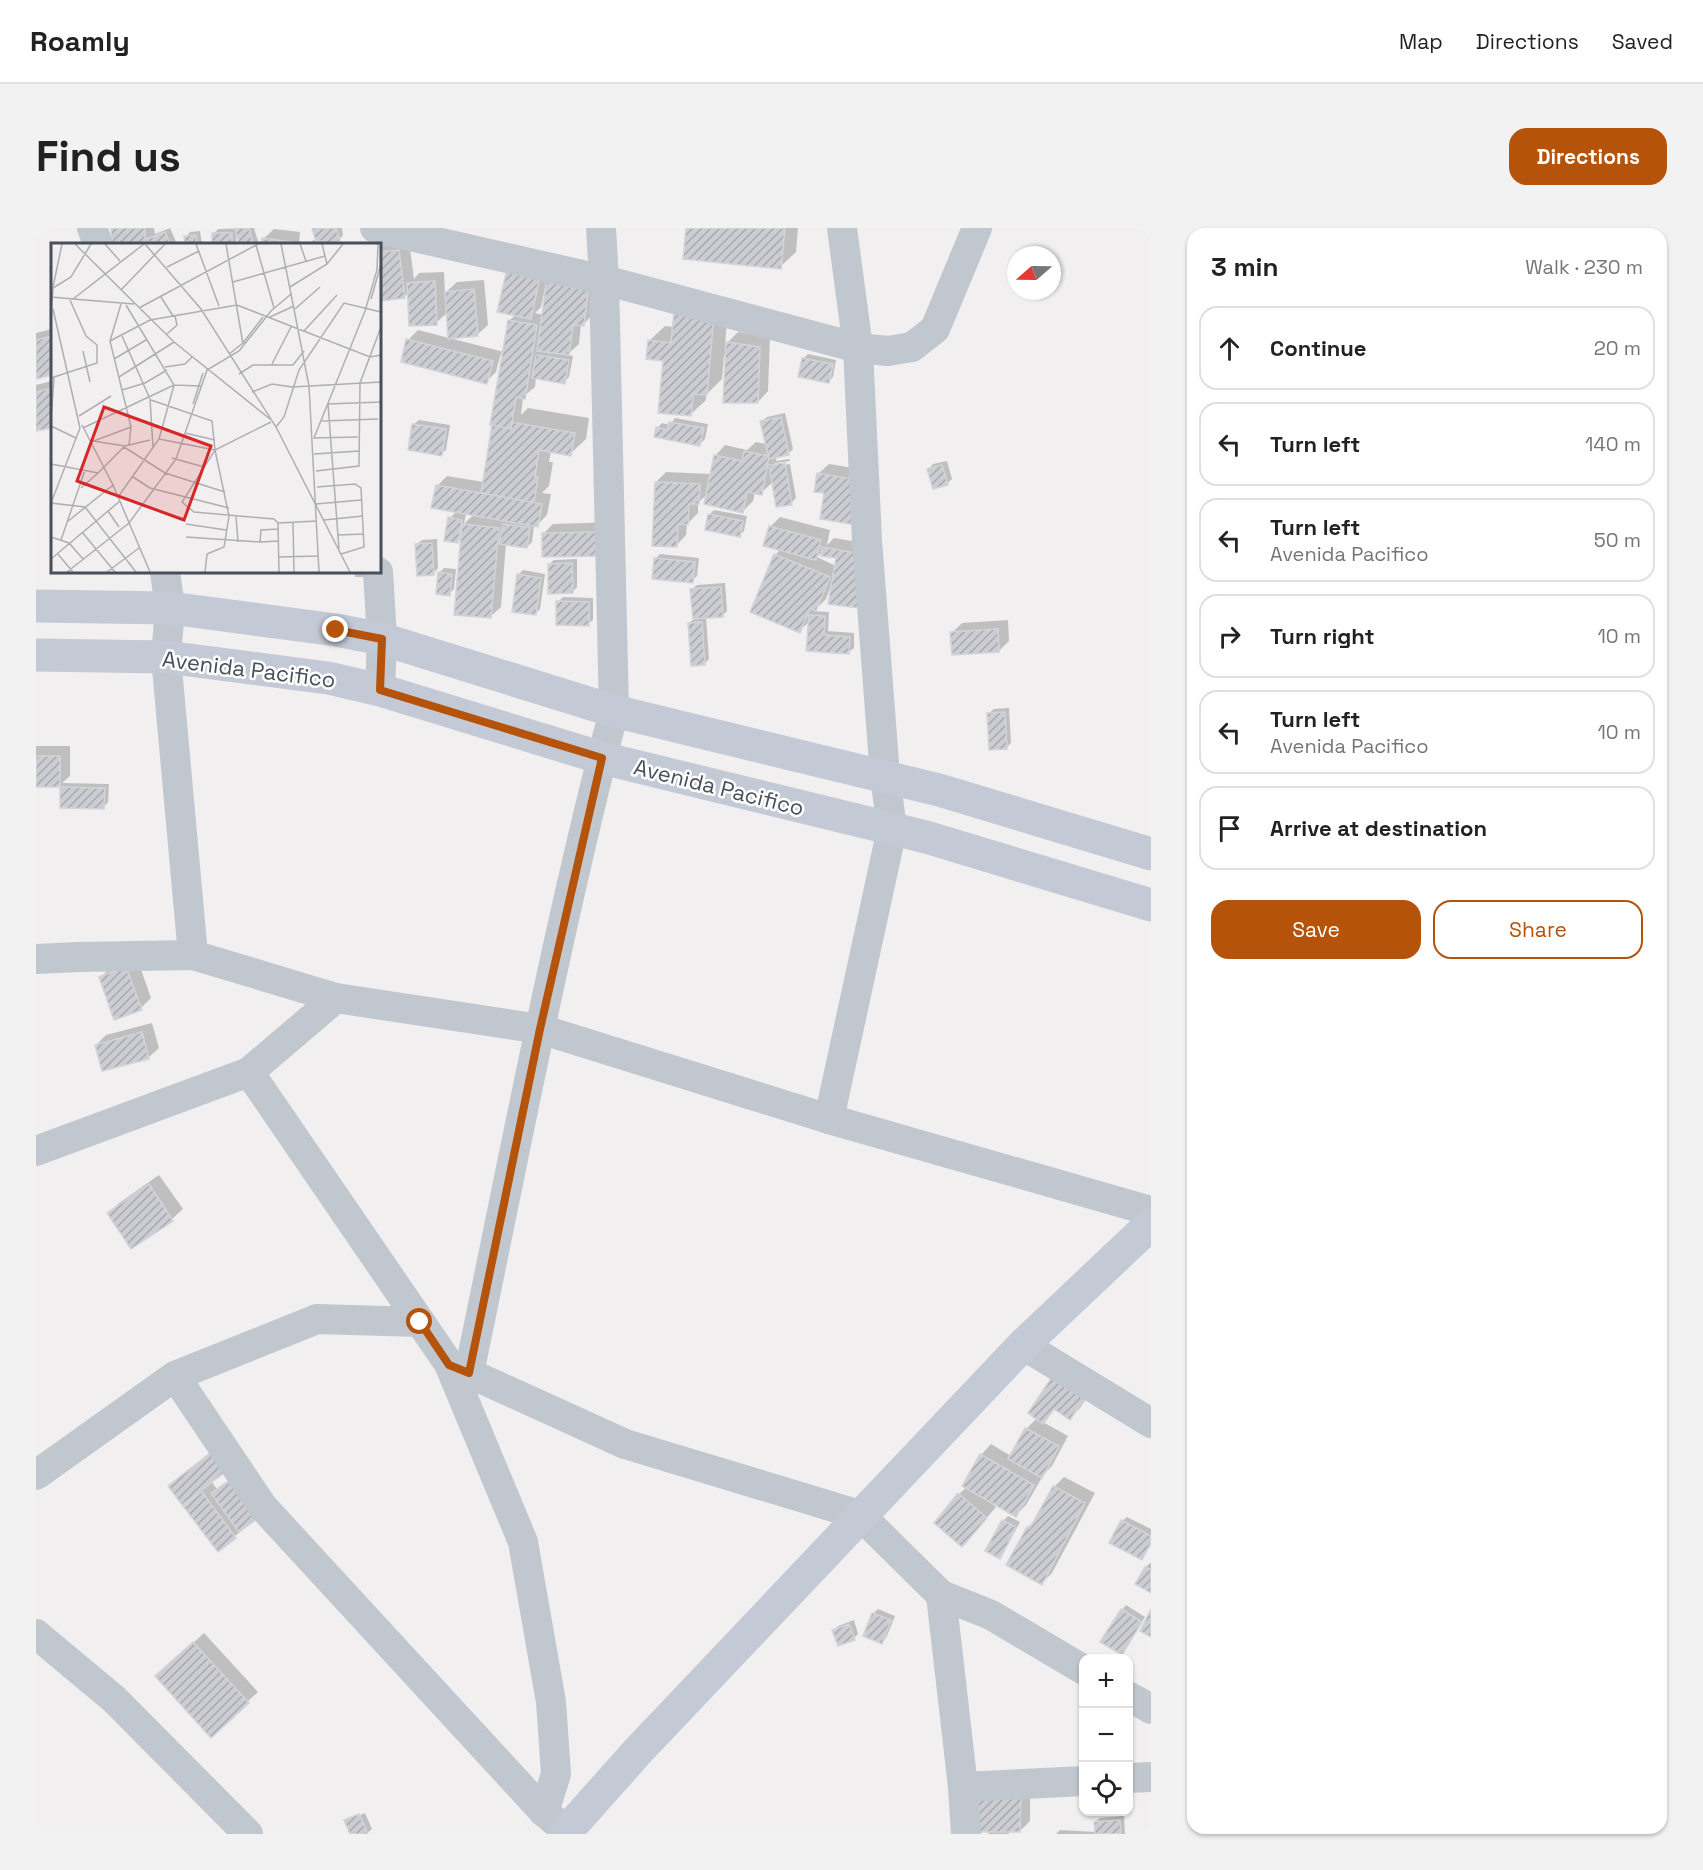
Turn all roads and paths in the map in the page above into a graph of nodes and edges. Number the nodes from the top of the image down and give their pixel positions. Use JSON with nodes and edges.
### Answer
{"nodes":[{"id":1,"x":93,"y":228,"type":"edge"},
{"id":2,"x":356,"y":228,"type":"edge"},
{"id":3,"x":375,"y":228,"type":"edge"},
{"id":4,"x":601,"y":228,"type":"edge"},
{"id":5,"x":842,"y":228,"type":"edge"},
{"id":6,"x":977,"y":228,"type":"edge"},
{"id":7,"x":98,"y":243,"type":"edge"},
{"id":8,"x":357,"y":243,"type":"edge"},
{"id":9,"x":604,"y":280,"type":"junction"},
{"id":10,"x":858,"y":348,"type":"junction"},
{"id":11,"x":165,"y":573,"type":"edge"},
{"id":12,"x":378,"y":573,"type":"edge"},
{"id":13,"x":36,"y":606,"type":"edge"},
{"id":14,"x":170,"y":608,"type":"junction"},
{"id":15,"x":382,"y":639,"type":"junction"},
{"id":16,"x":36,"y":655,"type":"edge"},
{"id":17,"x":166,"y":657,"type":"junction"},
{"id":18,"x":380,"y":690,"type":"junction"},
{"id":19,"x":614,"y":711,"type":"junction"},
{"id":20,"x":602,"y":758,"type":"junction"},
{"id":21,"x":885,"y":776,"type":"junction"},
{"id":22,"x":891,"y":830,"type":"junction"},
{"id":23,"x":1151,"y":854,"type":"edge"},
{"id":24,"x":1151,"y":905,"type":"edge"},
{"id":25,"x":193,"y":955,"type":"junction"},
{"id":26,"x":36,"y":959,"type":"edge"},
{"id":27,"x":336,"y":998,"type":"junction"},
{"id":28,"x":540,"y":1029,"type":"junction"},
{"id":29,"x":249,"y":1072,"type":"junction"},
{"id":30,"x":829,"y":1119,"type":"junction"},
{"id":31,"x":36,"y":1151,"type":"edge"},
{"id":32,"x":1151,"y":1211,"type":"edge"},
{"id":33,"x":1151,"y":1224,"type":"edge"},
{"id":34,"x":420,"y":1322,"type":"junction"},
{"id":35,"x":1023,"y":1345,"type":"junction"},
{"id":36,"x":459,"y":1369,"type":"junction"},
{"id":37,"x":175,"y":1376,"type":"junction"},
{"id":38,"x":1151,"y":1423,"type":"edge"},
{"id":39,"x":36,"y":1475,"type":"edge"},
{"id":40,"x":860,"y":1515,"type":"junction"},
{"id":41,"x":940,"y":1595,"type":"junction"},
{"id":42,"x":36,"y":1634,"type":"edge"},
{"id":43,"x":1079,"y":1668,"type":"edge"},
{"id":44,"x":1133,"y":1699,"type":"edge"},
{"id":45,"x":1151,"y":1709,"type":"edge"},
{"id":46,"x":1151,"y":1777,"type":"edge"},
{"id":47,"x":1133,"y":1778,"type":"edge"},
{"id":48,"x":1079,"y":1781,"type":"edge"},
{"id":49,"x":963,"y":1787,"type":"junction"},
{"id":50,"x":558,"y":1826,"type":"edge"},
{"id":51,"x":248,"y":1834,"type":"edge"},
{"id":52,"x":966,"y":1834,"type":"edge"}],
"edges":[{"from":1,"to":7,"type":"street"},
{"from":2,"to":8,"type":"street"},
{"from":3,"to":9,"type":"street"},
{"from":4,"to":9,"type":"street"},
{"from":5,"to":10,"type":"street"},
{"from":6,"to":10,"type":"street"},
{"from":9,"to":10,"type":"street"},
{"from":9,"to":19,"type":"street"},
{"from":10,"to":21,"type":"street"},
{"from":11,"to":14,"type":"street"},
{"from":12,"to":15,"type":"street"},
{"from":13,"to":14,"type":"main road"},
{"from":14,"to":15,"type":"main road"},
{"from":14,"to":17,"type":"street"},
{"from":15,"to":18,"type":"street"},
{"from":15,"to":19,"type":"main road"},
{"from":16,"to":17,"type":"main road","name":"Avenida Pacifico"},
{"from":17,"to":18,"type":"main road","name":"Avenida Pacifico"},
{"from":17,"to":25,"type":"street"},
{"from":18,"to":20,"type":"main road","name":"Avenida Pacifico"},
{"from":19,"to":20,"type":"street"},
{"from":19,"to":21,"type":"main road"},
{"from":20,"to":22,"type":"main road","name":"Avenida Pacifico"},
{"from":20,"to":28,"type":"street"},
{"from":21,"to":22,"type":"street"},
{"from":21,"to":23,"type":"main road"},
{"from":22,"to":24,"type":"main road","name":"Avenida Pacifico"},
{"from":22,"to":30,"type":"street"},
{"from":25,"to":26,"type":"street"},
{"from":25,"to":27,"type":"street"},
{"from":27,"to":28,"type":"street"},
{"from":27,"to":29,"type":"street"},
{"from":28,"to":30,"type":"street"},
{"from":28,"to":36,"type":"street"},
{"from":29,"to":31,"type":"street"},
{"from":29,"to":34,"type":"street"},
{"from":30,"to":32,"type":"street"},
{"from":33,"to":35,"type":"main road"},
{"from":34,"to":36,"type":"street"},
{"from":34,"to":37,"type":"street"},
{"from":35,"to":38,"type":"street"},
{"from":35,"to":40,"type":"main road"},
{"from":36,"to":40,"type":"street"},
{"from":36,"to":50,"type":"street"},
{"from":37,"to":39,"type":"street"},
{"from":37,"to":50,"type":"street"},
{"from":40,"to":41,"type":"street"},
{"from":40,"to":50,"type":"main road"},
{"from":41,"to":43,"type":"street"},
{"from":41,"to":49,"type":"street"},
{"from":42,"to":51,"type":"street"},
{"from":44,"to":45,"type":"street"},
{"from":46,"to":47,"type":"street"},
{"from":48,"to":49,"type":"street"},
{"from":49,"to":52,"type":"street"}]}
